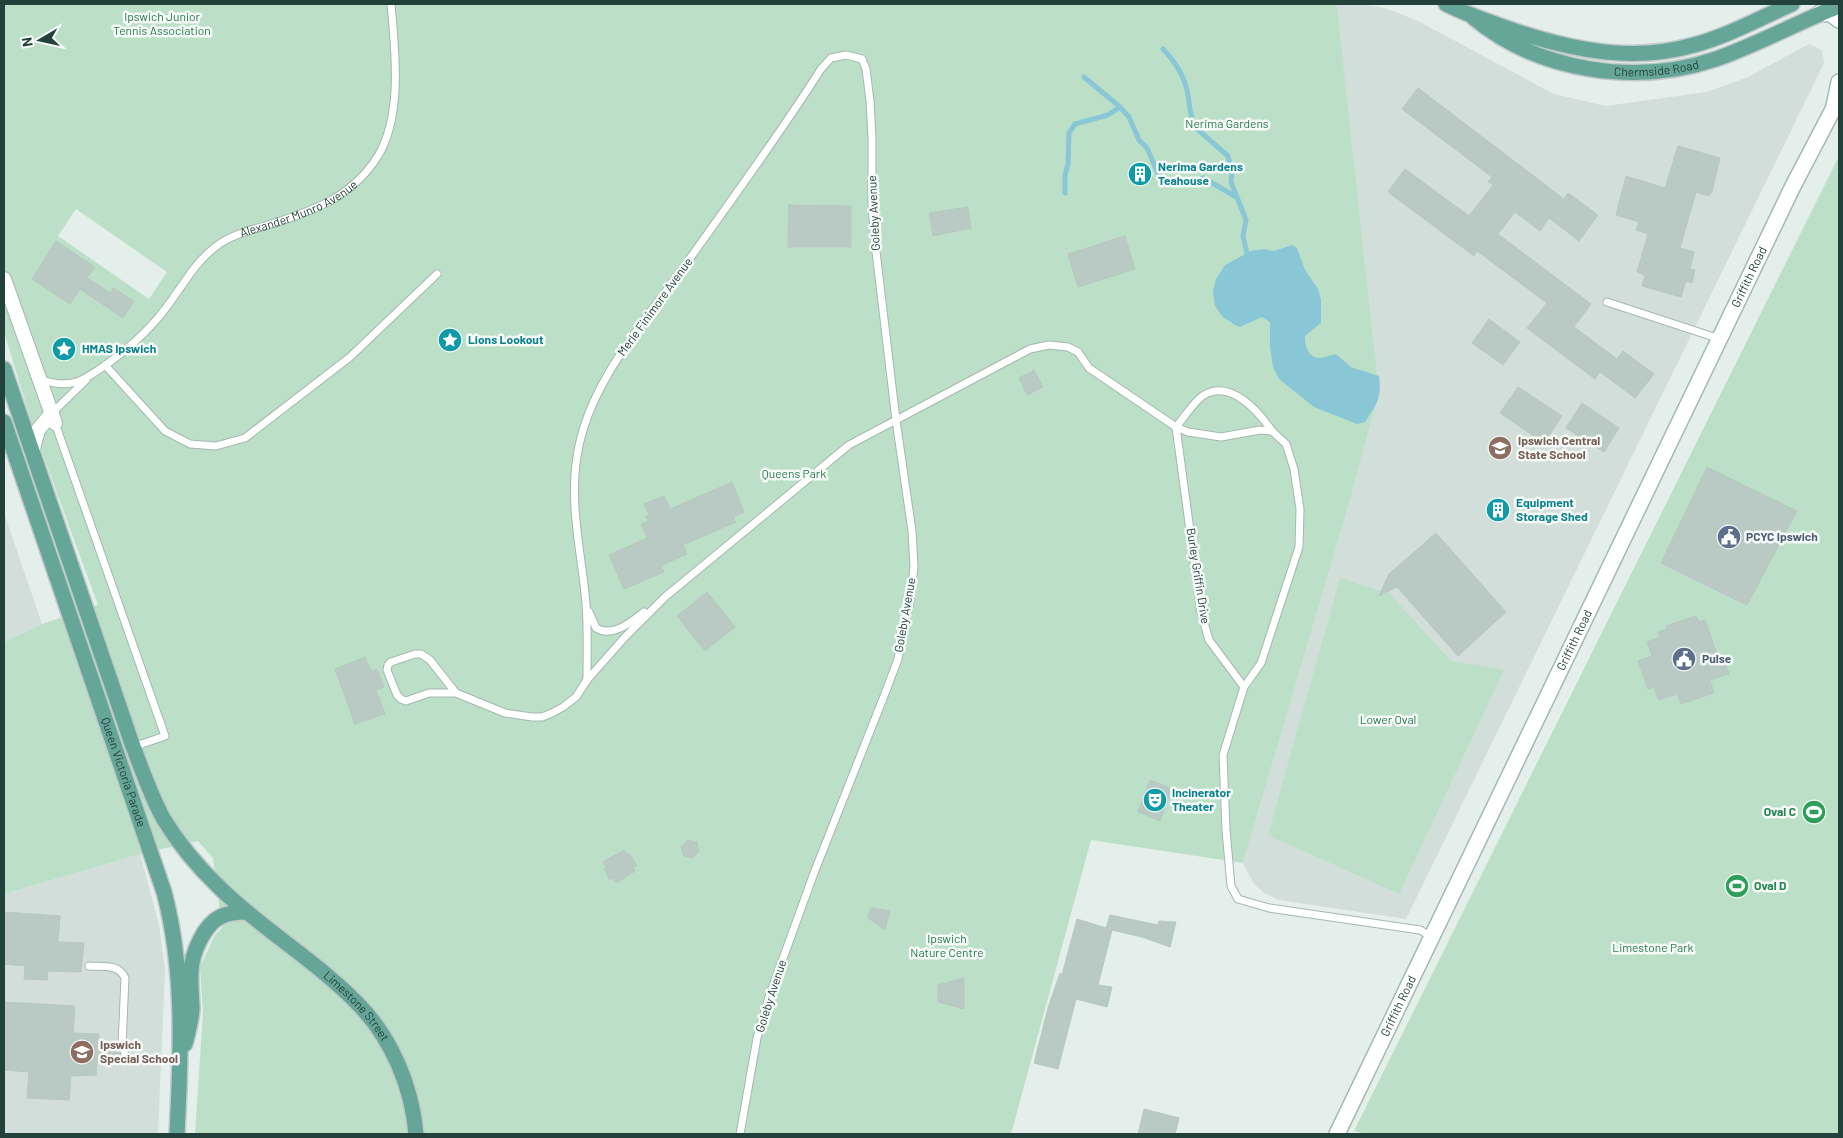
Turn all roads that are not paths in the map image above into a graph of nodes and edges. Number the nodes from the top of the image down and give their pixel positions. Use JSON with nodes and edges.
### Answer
{"nodes":[{"id":1,"x":391,"y":4,"type":"edge"},
{"id":2,"x":1446,"y":4,"type":"edge"},
{"id":3,"x":1792,"y":4,"type":"edge"},
{"id":4,"x":1839,"y":6,"type":"edge"},
{"id":5,"x":1820,"y":13,"type":"junction"},
{"id":6,"x":1474,"y":18,"type":"junction"},
{"id":7,"x":1839,"y":20,"type":"edge"},
{"id":8,"x":846,"y":55,"type":"joint"},
{"id":9,"x":1839,"y":82,"type":"edge"},
{"id":10,"x":1838,"y":107,"type":"edge"},
{"id":11,"x":437,"y":274,"type":"dead end"},
{"id":12,"x":4,"y":280,"type":"edge"},
{"id":13,"x":1606,"y":302,"type":"dead end"},
{"id":14,"x":1720,"y":339,"type":"junction"},
{"id":15,"x":105,"y":365,"type":"junction"},
{"id":16,"x":4,"y":369,"type":"edge"},
{"id":17,"x":92,"y":375,"type":"junction"},
{"id":18,"x":41,"y":380,"type":"junction"},
{"id":19,"x":54,"y":418,"type":"junction"},
{"id":20,"x":896,"y":420,"type":"junction"},
{"id":21,"x":4,"y":422,"type":"edge"},
{"id":22,"x":1176,"y":427,"type":"junction"},
{"id":23,"x":1272,"y":432,"type":"junction"},
{"id":24,"x":32,"y":452,"type":"junction"},
{"id":25,"x":664,"y":597,"type":"junction"},
{"id":26,"x":586,"y":605,"type":"junction"},
{"id":27,"x":587,"y":680,"type":"junction"},
{"id":28,"x":1244,"y":687,"type":"junction"},
{"id":29,"x":456,"y":693,"type":"junction"},
{"id":30,"x":133,"y":747,"type":"junction"},
{"id":31,"x":246,"y":912,"type":"junction"},
{"id":32,"x":1432,"y":937,"type":"junction"},
{"id":33,"x":89,"y":966,"type":"dead end"},
{"id":34,"x":126,"y":1057,"type":"dead end"},
{"id":35,"x":180,"y":1060,"type":"junction"},
{"id":36,"x":176,"y":1134,"type":"edge"},
{"id":37,"x":416,"y":1134,"type":"edge"},
{"id":38,"x":740,"y":1134,"type":"edge"},
{"id":39,"x":1337,"y":1134,"type":"edge"}],
"edges":[{"from":1,"to":15,"type":"lane","name":"Alexander Munro Avenue"},
{"from":2,"to":6,"type":"main road","name":"Chermside Road"},
{"from":3,"to":6,"type":"main road","name":"Chermside Road"},
{"from":4,"to":5,"type":"main road","name":"Chermside Road"},
{"from":5,"to":6,"type":"main road","name":"Chermside Road"},
{"from":5,"to":7,"type":"street"},
{"from":8,"to":20,"type":"lane","name":"Goleby Avenue"},
{"from":8,"to":26,"type":"lane","name":"Merle Finimore Avenue"},
{"from":9,"to":10,"type":"street","name":"Griffith Road"},
{"from":10,"to":14,"type":"street","name":"Griffith Road"},
{"from":11,"to":15,"type":"lane"},
{"from":12,"to":18,"type":"street"},
{"from":13,"to":14,"type":"lane"},
{"from":14,"to":32,"type":"street","name":"Griffith Road"},
{"from":15,"to":17,"type":"lane","name":"Alexander Munro Avenue"},
{"from":16,"to":24,"type":"main road","name":"Queen Victoria Parade"},
{"from":17,"to":18,"type":"lane"},
{"from":17,"to":19,"type":"lane"},
{"from":18,"to":19,"type":"street"},
{"from":19,"to":24,"type":"street"},
{"from":19,"to":30,"type":"lane"},
{"from":20,"to":22,"type":"lane","name":"Merle Finimore Avenue"},
{"from":20,"to":25,"type":"lane","name":"Merle Finimore Avenue"},
{"from":20,"to":38,"type":"lane","name":"Goleby Avenue"},
{"from":21,"to":35,"type":"main road","name":"Queen Victoria Parade"},
{"from":22,"to":23,"type":"lane","name":"Merle Finimore Avenue"},
{"from":22,"to":23,"type":"lane"},
{"from":22,"to":28,"type":"lane","name":"Burley Griffin Drive"},
{"from":23,"to":28,"type":"lane"},
{"from":24,"to":30,"type":"main road","name":"Queen Victoria Parade"},
{"from":25,"to":26,"type":"lane","name":"Merle Finimore Avenue"},
{"from":25,"to":27,"type":"lane","name":"Merle Finimore Avenue"},
{"from":26,"to":27,"type":"lane","name":"Merle Finimore Avenue"},
{"from":27,"to":29,"type":"lane"},
{"from":28,"to":32,"type":"lane"},
{"from":29,"to":29,"type":"lane"},
{"from":30,"to":31,"type":"main road","name":"Queen Victoria Parade"},
{"from":31,"to":35,"type":"main road"},
{"from":31,"to":37,"type":"main road","name":"Limestone Street"},
{"from":32,"to":39,"type":"street","name":"Griffith Road"},
{"from":33,"to":34,"type":"lane"},
{"from":35,"to":36,"type":"main road","name":"Queen Victoria Parade"}]}
